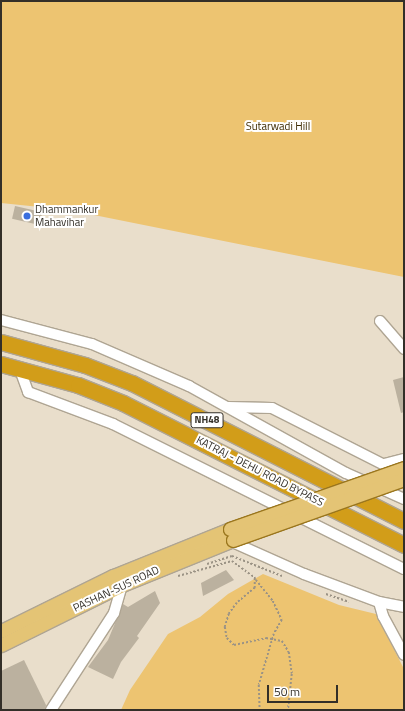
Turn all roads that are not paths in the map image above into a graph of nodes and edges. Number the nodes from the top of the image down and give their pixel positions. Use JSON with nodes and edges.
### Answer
{"nodes":[{"id":1,"x":1,"y":320,"type":"edge"},
{"id":2,"x":380,"y":321,"type":"dead end"},
{"id":3,"x":1,"y":342,"type":"edge"},
{"id":4,"x":404,"y":349,"type":"edge"},
{"id":5,"x":1,"y":364,"type":"edge"},
{"id":6,"x":19,"y":368,"type":"junction"},
{"id":7,"x":226,"y":407,"type":"junction"},
{"id":8,"x":404,"y":459,"type":"edge"},
{"id":9,"x":384,"y":464,"type":"junction"},
{"id":10,"x":404,"y":468,"type":"edge"},
{"id":11,"x":404,"y":474,"type":"edge"},
{"id":12,"x":404,"y":479,"type":"edge"},
{"id":13,"x":404,"y":499,"type":"edge"},
{"id":14,"x":404,"y":521,"type":"edge"},
{"id":15,"x":231,"y":536,"type":"junction"},
{"id":16,"x":404,"y":544,"type":"edge"},
{"id":17,"x":404,"y":569,"type":"edge"},
{"id":18,"x":122,"y":585,"type":"junction"},
{"id":19,"x":379,"y":602,"type":"junction"},
{"id":20,"x":404,"y":607,"type":"edge"},
{"id":21,"x":1,"y":631,"type":"edge"},
{"id":22,"x":1,"y":645,"type":"edge"},
{"id":23,"x":404,"y":655,"type":"edge"},
{"id":24,"x":51,"y":710,"type":"edge"}],
"edges":[{"from":1,"to":7,"type":"street"},
{"from":2,"to":4,"type":"street"},
{"from":3,"to":14,"type":"highway","name":"KATRAJ - DEHU ROAD BYPASS","number":"NH48"},
{"from":5,"to":6,"type":"highway","name":"KATRAJ - DEHU ROAD BYPASS","number":"NH48"},
{"from":6,"to":16,"type":"highway","name":"KATRAJ - DEHU ROAD BYPASS","number":"NH48"},
{"from":6,"to":17,"type":"street"},
{"from":7,"to":9,"type":"street"},
{"from":7,"to":13,"type":"street"},
{"from":8,"to":9,"type":"street"},
{"from":9,"to":11,"type":"street"},
{"from":10,"to":15,"type":"main road","bridge":true},
{"from":12,"to":15,"type":"main road","bridge":true},
{"from":15,"to":18,"type":"main road","name":"PASHAN-SUS ROAD"},
{"from":15,"to":19,"type":"street"},
{"from":15,"to":21,"type":"main road","name":"PASHAN-SUS ROAD"},
{"from":18,"to":22,"type":"main road","name":"PASHAN-SUS ROAD"},
{"from":18,"to":24,"type":"street"},
{"from":19,"to":20,"type":"street"},
{"from":19,"to":23,"type":"street"}]}
